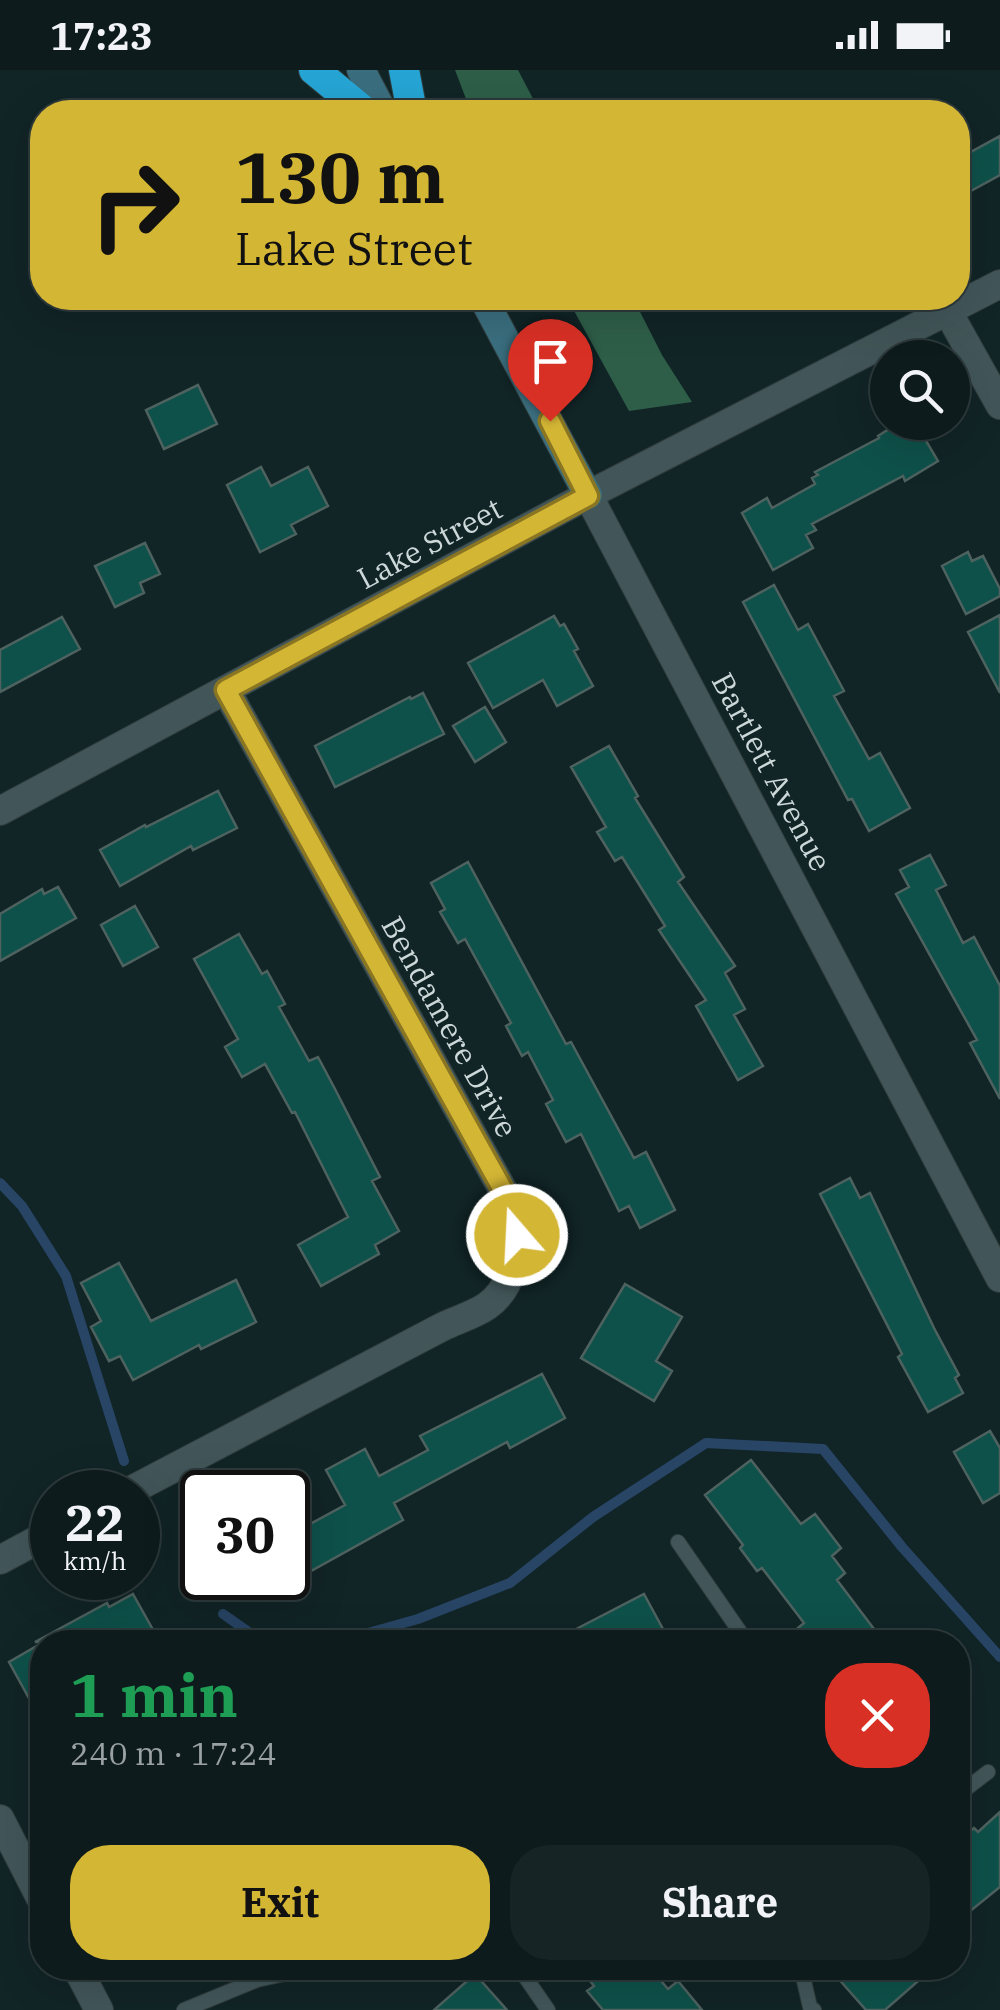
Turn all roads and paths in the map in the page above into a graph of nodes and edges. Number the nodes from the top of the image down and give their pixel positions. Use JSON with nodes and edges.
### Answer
{"nodes":[{"id":1,"x":314,"y":70,"type":"edge"},
{"id":2,"x":361,"y":70,"type":"edge"},
{"id":3,"x":404,"y":70,"type":"edge"},
{"id":4,"x":350,"y":100,"type":"edge"},
{"id":5,"x":377,"y":100,"type":"edge"},
{"id":6,"x":410,"y":100,"type":"edge"},
{"id":7,"x":1000,"y":284,"type":"edge"},
{"id":8,"x":970,"y":300,"type":"edge"},
{"id":9,"x":489,"y":310,"type":"edge"},
{"id":10,"x":952,"y":310,"type":"edge"},
{"id":11,"x":948,"y":312,"type":"junction"},
{"id":12,"x":1000,"y":405,"type":"edge"},
{"id":13,"x":588,"y":496,"type":"junction"},
{"id":14,"x":226,"y":690,"type":"junction"},
{"id":15,"x":0,"y":811,"type":"edge"},
{"id":16,"x":1000,"y":1278,"type":"edge"},
{"id":17,"x":160,"y":1475,"type":"edge"},
{"id":18,"x":678,"y":1542,"type":"dead end"},
{"id":19,"x":30,"y":1544,"type":"edge"},
{"id":20,"x":0,"y":1560,"type":"edge"},
{"id":21,"x":739,"y":1630,"type":"edge"},
{"id":22,"x":988,"y":1772,"type":"dead end"},
{"id":23,"x":970,"y":1786,"type":"edge"},
{"id":24,"x":0,"y":1819,"type":"edge"},
{"id":25,"x":30,"y":1878,"type":"edge"},
{"id":26,"x":83,"y":1980,"type":"edge"},
{"id":27,"x":257,"y":1980,"type":"edge"},
{"id":28,"x":527,"y":1980,"type":"edge"},
{"id":29,"x":804,"y":1980,"type":"edge"},
{"id":30,"x":99,"y":2010,"type":"edge"},
{"id":31,"x":184,"y":2010,"type":"edge"},
{"id":32,"x":548,"y":2010,"type":"edge"},
{"id":33,"x":814,"y":2010,"type":"edge"}],
"edges":[{"from":1,"to":4,"type":"highway"},
{"from":2,"to":5,"type":"main road"},
{"from":3,"to":6,"type":"highway"},
{"from":7,"to":8,"type":"street","name":"Lake Street"},
{"from":9,"to":13,"type":"main road","name":"Bartlett Avenue"},
{"from":10,"to":11,"type":"street","name":"Lake Street"},
{"from":11,"to":12,"type":"street"},
{"from":11,"to":13,"type":"street","name":"Lake Street"},
{"from":13,"to":14,"type":"street","name":"Lake Street"},
{"from":13,"to":16,"type":"street","name":"Bartlett Avenue"},
{"from":14,"to":15,"type":"street","name":"Lake Street"},
{"from":14,"to":17,"type":"street","name":"Bendamere Drive"},
{"from":18,"to":21,"type":"lane"},
{"from":19,"to":20,"type":"street"},
{"from":22,"to":23,"type":"lane"},
{"from":24,"to":25,"type":"street"},
{"from":26,"to":30,"type":"street"},
{"from":27,"to":31,"type":"lane"},
{"from":28,"to":32,"type":"lane"},
{"from":29,"to":33,"type":"lane"}]}
